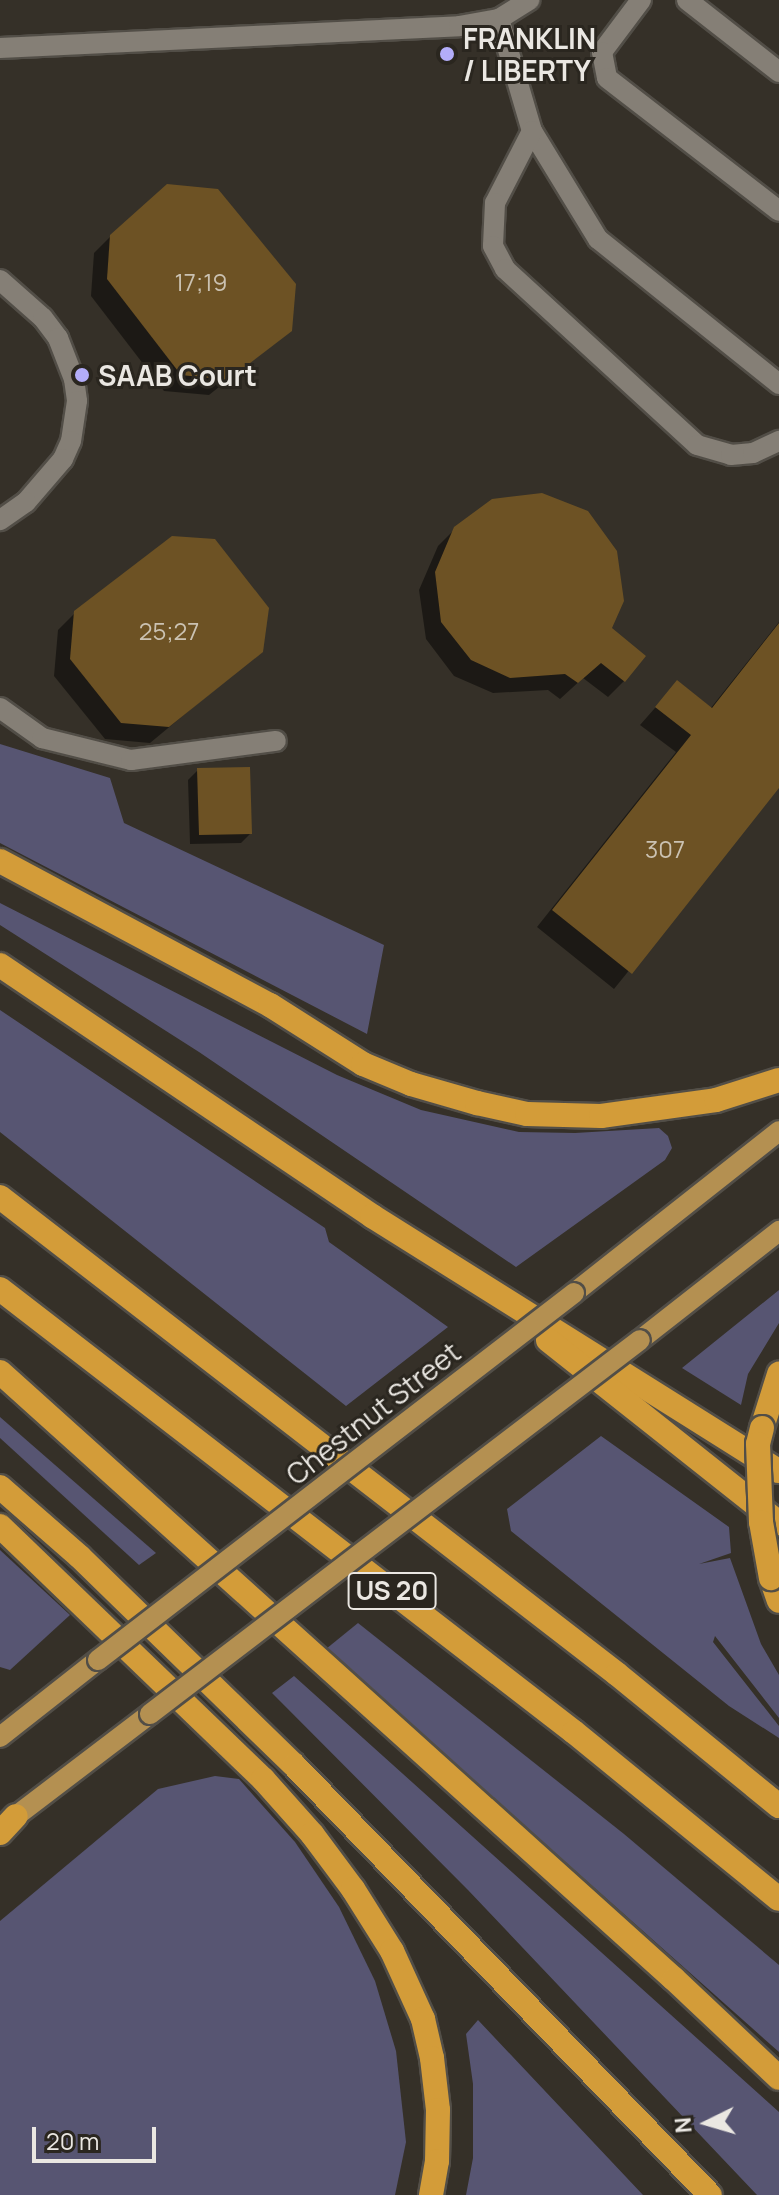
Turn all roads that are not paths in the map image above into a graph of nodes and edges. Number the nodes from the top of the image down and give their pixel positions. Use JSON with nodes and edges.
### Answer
{"nodes":[{"id":1,"x":530,"y":0,"type":"edge"},
{"id":2,"x":641,"y":0,"type":"edge"},
{"id":3,"x":687,"y":0,"type":"edge"},
{"id":4,"x":499,"y":19,"type":"junction"},
{"id":5,"x":0,"y":48,"type":"edge"},
{"id":6,"x":779,"y":72,"type":"edge"},
{"id":7,"x":532,"y":131,"type":"junction"},
{"id":8,"x":779,"y":211,"type":"edge"},
{"id":9,"x":0,"y":280,"type":"edge"},
{"id":10,"x":779,"y":384,"type":"edge"},
{"id":11,"x":779,"y":441,"type":"edge"},
{"id":12,"x":0,"y":520,"type":"edge"},
{"id":13,"x":0,"y":708,"type":"edge"},
{"id":14,"x":276,"y":741,"type":"dead end"},
{"id":15,"x":0,"y":861,"type":"edge"},
{"id":16,"x":0,"y":965,"type":"edge"},
{"id":17,"x":779,"y":1080,"type":"edge"},
{"id":18,"x":779,"y":1131,"type":"edge"},
{"id":19,"x":0,"y":1197,"type":"edge"},
{"id":20,"x":779,"y":1231,"type":"edge"},
{"id":21,"x":477,"y":1283,"type":"junction"},
{"id":22,"x":0,"y":1289,"type":"edge"},
{"id":23,"x":0,"y":1372,"type":"edge"},
{"id":24,"x":779,"y":1374,"type":"edge"},
{"id":25,"x":779,"y":1471,"type":"edge"},
{"id":26,"x":0,"y":1487,"type":"edge"},
{"id":27,"x":779,"y":1523,"type":"edge"},
{"id":28,"x":0,"y":1526,"type":"edge"},
{"id":29,"x":775,"y":1589,"type":"edge"},
{"id":30,"x":0,"y":1737,"type":"edge"},
{"id":31,"x":779,"y":1806,"type":"edge"},
{"id":32,"x":8,"y":1824,"type":"edge"},
{"id":33,"x":779,"y":1899,"type":"edge"},
{"id":34,"x":779,"y":2078,"type":"edge"},
{"id":35,"x":431,"y":2195,"type":"edge"},
{"id":36,"x":710,"y":2195,"type":"edge"}],
"edges":[{"from":1,"to":4,"type":"street"},
{"from":2,"to":8,"type":"street"},
{"from":3,"to":6,"type":"street"},
{"from":4,"to":5,"type":"street"},
{"from":4,"to":7,"type":"street"},
{"from":7,"to":10,"type":"street"},
{"from":7,"to":11,"type":"street"},
{"from":9,"to":12,"type":"street"},
{"from":13,"to":14,"type":"street"},
{"from":15,"to":17,"type":"highway"},
{"from":16,"to":21,"type":"highway"},
{"from":18,"to":30,"type":"main road","name":"Chestnut Street","bridge":true},
{"from":19,"to":31,"type":"highway","number":"US 20"},
{"from":20,"to":32,"type":"main road","bridge":true},
{"from":21,"to":25,"type":"highway"},
{"from":21,"to":27,"type":"highway"},
{"from":22,"to":33,"type":"highway","number":"US 20"},
{"from":23,"to":34,"type":"highway"},
{"from":24,"to":29,"type":"highway","bridge":true},
{"from":26,"to":36,"type":"highway"},
{"from":28,"to":35,"type":"highway"}]}
